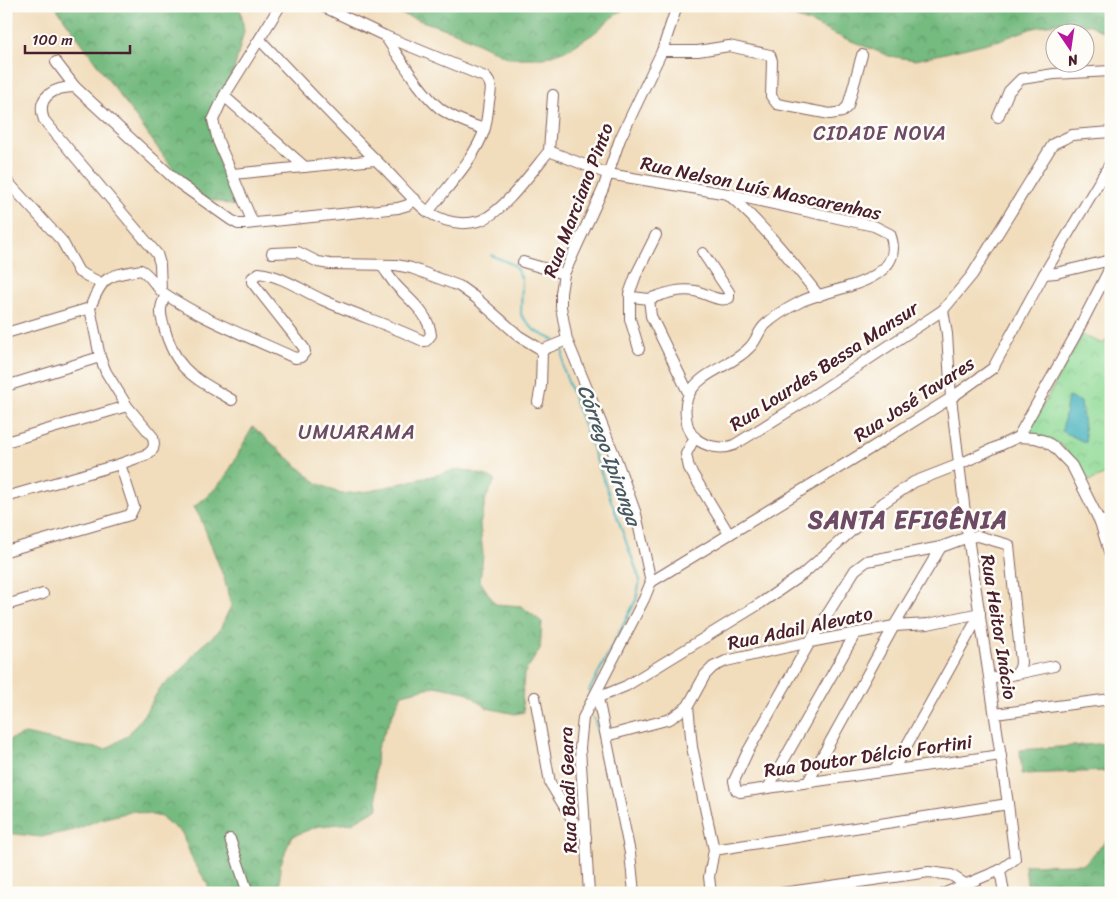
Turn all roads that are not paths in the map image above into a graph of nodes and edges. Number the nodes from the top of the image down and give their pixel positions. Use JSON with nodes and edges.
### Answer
{"nodes":[{"id":1,"x":280,"y":6,"type":"edge"},
{"id":2,"x":322,"y":6,"type":"edge"},
{"id":3,"x":677,"y":6,"type":"edge"},
{"id":4,"x":385,"y":36,"type":"junction"},
{"id":5,"x":260,"y":40,"type":"junction"},
{"id":6,"x":662,"y":50,"type":"junction"},
{"id":7,"x":862,"y":55,"type":"dead end"},
{"id":8,"x":56,"y":62,"type":"dead end"},
{"id":9,"x":1111,"y":71,"type":"edge"},
{"id":10,"x":75,"y":88,"type":"junction"},
{"id":11,"x":224,"y":96,"type":"junction"},
{"id":12,"x":553,"y":96,"type":"dead end"},
{"id":13,"x":998,"y":117,"type":"dead end"},
{"id":14,"x":484,"y":129,"type":"junction"},
{"id":15,"x":1111,"y":132,"type":"edge"},
{"id":16,"x":549,"y":152,"type":"junction"},
{"id":17,"x":375,"y":160,"type":"junction"},
{"id":18,"x":1111,"y":162,"type":"edge"},
{"id":19,"x":305,"y":167,"type":"junction"},
{"id":20,"x":233,"y":174,"type":"junction"},
{"id":21,"x":608,"y":174,"type":"junction"},
{"id":22,"x":6,"y":180,"type":"edge"},
{"id":23,"x":728,"y":194,"type":"junction"},
{"id":24,"x":415,"y":199,"type":"junction"},
{"id":25,"x":428,"y":212,"type":"junction"},
{"id":26,"x":252,"y":222,"type":"junction"},
{"id":27,"x":656,"y":235,"type":"dead end"},
{"id":28,"x":703,"y":252,"type":"dead end"},
{"id":29,"x":272,"y":253,"type":"dead end"},
{"id":30,"x":1111,"y":260,"type":"edge"},
{"id":31,"x":523,"y":262,"type":"dead end"},
{"id":32,"x":381,"y":265,"type":"junction"},
{"id":33,"x":1111,"y":266,"type":"edge"},
{"id":34,"x":564,"y":274,"type":"junction"},
{"id":35,"x":1044,"y":274,"type":"junction"},
{"id":36,"x":101,"y":283,"type":"junction"},
{"id":37,"x":163,"y":293,"type":"junction"},
{"id":38,"x":819,"y":296,"type":"junction"},
{"id":39,"x":630,"y":297,"type":"junction"},
{"id":40,"x":649,"y":299,"type":"junction"},
{"id":41,"x":90,"y":308,"type":"junction"},
{"id":42,"x":943,"y":310,"type":"junction"},
{"id":43,"x":6,"y":333,"type":"edge"},
{"id":44,"x":566,"y":341,"type":"junction"},
{"id":45,"x":542,"y":350,"type":"junction"},
{"id":46,"x":639,"y":350,"type":"dead end"},
{"id":47,"x":100,"y":357,"type":"junction"},
{"id":48,"x":6,"y":386,"type":"edge"},
{"id":49,"x":689,"y":394,"type":"junction"},
{"id":50,"x":951,"y":398,"type":"junction"},
{"id":51,"x":232,"y":400,"type":"dead end"},
{"id":52,"x":538,"y":402,"type":"dead end"},
{"id":53,"x":127,"y":406,"type":"junction"},
{"id":54,"x":1018,"y":437,"type":"junction"},
{"id":55,"x":695,"y":438,"type":"junction"},
{"id":56,"x":6,"y":442,"type":"edge"},
{"id":57,"x":120,"y":464,"type":"junction"},
{"id":58,"x":960,"y":464,"type":"junction"},
{"id":59,"x":6,"y":497,"type":"edge"},
{"id":60,"x":1106,"y":520,"type":"edge"},
{"id":61,"x":729,"y":534,"type":"junction"},
{"id":62,"x":968,"y":537,"type":"junction"},
{"id":63,"x":941,"y":547,"type":"junction"},
{"id":64,"x":6,"y":551,"type":"edge"},
{"id":65,"x":1111,"y":558,"type":"edge"},
{"id":66,"x":651,"y":582,"type":"junction"},
{"id":67,"x":43,"y":594,"type":"dead end"},
{"id":68,"x":6,"y":604,"type":"edge"},
{"id":69,"x":980,"y":613,"type":"junction"},
{"id":70,"x":894,"y":626,"type":"junction"},
{"id":71,"x":856,"y":634,"type":"junction"},
{"id":72,"x":810,"y":642,"type":"junction"},
{"id":73,"x":1054,"y":666,"type":"dead end"},
{"id":74,"x":1016,"y":674,"type":"junction"},
{"id":75,"x":990,"y":679,"type":"junction"},
{"id":76,"x":535,"y":697,"type":"dead end"},
{"id":77,"x":595,"y":699,"type":"junction"},
{"id":78,"x":1111,"y":699,"type":"edge"},
{"id":79,"x":688,"y":706,"type":"junction"},
{"id":80,"x":995,"y":714,"type":"junction"},
{"id":81,"x":606,"y":736,"type":"junction"},
{"id":82,"x":1001,"y":755,"type":"junction"},
{"id":83,"x":893,"y":770,"type":"junction"},
{"id":84,"x":808,"y":782,"type":"junction"},
{"id":85,"x":768,"y":788,"type":"junction"},
{"id":86,"x":1008,"y":804,"type":"junction"},
{"id":87,"x":586,"y":836,"type":"junction"},
{"id":88,"x":230,"y":839,"type":"dead end"},
{"id":89,"x":714,"y":850,"type":"junction"},
{"id":90,"x":1000,"y":870,"type":"junction"},
{"id":91,"x":965,"y":884,"type":"junction"},
{"id":92,"x":248,"y":893,"type":"edge"},
{"id":93,"x":589,"y":893,"type":"edge"},
{"id":94,"x":634,"y":893,"type":"edge"},
{"id":95,"x":711,"y":893,"type":"edge"},
{"id":96,"x":782,"y":893,"type":"edge"},
{"id":97,"x":945,"y":893,"type":"edge"},
{"id":98,"x":1004,"y":893,"type":"edge"}],
"edges":[{"from":1,"to":5,"type":"street"},
{"from":2,"to":4,"type":"street"},
{"from":3,"to":6,"type":"street","name":"Rua Marciano Pinto"},
{"from":4,"to":14,"type":"street"},
{"from":4,"to":14,"type":"street"},
{"from":5,"to":11,"type":"street"},
{"from":5,"to":17,"type":"street"},
{"from":6,"to":7,"type":"street"},
{"from":6,"to":21,"type":"street","name":"Rua Marciano Pinto"},
{"from":8,"to":10,"type":"street"},
{"from":9,"to":13,"type":"street"},
{"from":10,"to":26,"type":"street"},
{"from":10,"to":37,"type":"street"},
{"from":11,"to":19,"type":"street"},
{"from":11,"to":20,"type":"street"},
{"from":12,"to":16,"type":"street"},
{"from":14,"to":25,"type":"street"},
{"from":15,"to":42,"type":"street","name":"Rua Lourdes Bessa Mansur"},
{"from":16,"to":21,"type":"street","name":"Rua Nelson Luís Mascarenhas"},
{"from":16,"to":25,"type":"street"},
{"from":17,"to":19,"type":"street"},
{"from":17,"to":24,"type":"street"},
{"from":18,"to":35,"type":"street","name":"Rua José Tavares"},
{"from":19,"to":20,"type":"street"},
{"from":20,"to":26,"type":"street"},
{"from":21,"to":23,"type":"street","name":"Rua Nelson Luís Mascarenhas"},
{"from":21,"to":34,"type":"street","name":"Rua Marciano Pinto"},
{"from":22,"to":36,"type":"street"},
{"from":23,"to":38,"type":"street"},
{"from":23,"to":38,"type":"street","name":"Rua Nelson Luís Mascarenhas"},
{"from":24,"to":25,"type":"street"},
{"from":24,"to":26,"type":"street"},
{"from":27,"to":39,"type":"street"},
{"from":28,"to":40,"type":"street"},
{"from":29,"to":32,"type":"street"},
{"from":30,"to":35,"type":"street"},
{"from":31,"to":34,"type":"street"},
{"from":32,"to":37,"type":"street"},
{"from":32,"to":45,"type":"street"},
{"from":33,"to":54,"type":"street"},
{"from":34,"to":44,"type":"street","name":"Rua Marciano Pinto"},
{"from":35,"to":50,"type":"street","name":"Rua José Tavares"},
{"from":36,"to":37,"type":"street"},
{"from":36,"to":41,"type":"street"},
{"from":37,"to":51,"type":"street"},
{"from":38,"to":49,"type":"street","name":"Rua Nelson Luís Mascarenhas"},
{"from":39,"to":40,"type":"street"},
{"from":39,"to":46,"type":"street"},
{"from":40,"to":49,"type":"street"},
{"from":41,"to":43,"type":"street"},
{"from":41,"to":47,"type":"street"},
{"from":42,"to":50,"type":"street","name":"Rua Heitor Inácio"},
{"from":42,"to":55,"type":"street","name":"Rua Lourdes Bessa Mansur"},
{"from":44,"to":45,"type":"street"},
{"from":44,"to":66,"type":"street","name":"Rua Marciano Pinto"},
{"from":45,"to":52,"type":"street"},
{"from":47,"to":48,"type":"street"},
{"from":47,"to":53,"type":"street"},
{"from":49,"to":55,"type":"street"},
{"from":50,"to":58,"type":"street","name":"Rua Heitor Inácio"},
{"from":50,"to":61,"type":"street","name":"Rua José Tavares"},
{"from":53,"to":56,"type":"street"},
{"from":53,"to":57,"type":"street"},
{"from":54,"to":58,"type":"street"},
{"from":54,"to":60,"type":"street"},
{"from":55,"to":61,"type":"street"},
{"from":57,"to":59,"type":"street"},
{"from":57,"to":64,"type":"street"},
{"from":58,"to":62,"type":"street","name":"Rua Heitor Inácio"},
{"from":58,"to":77,"type":"street"},
{"from":60,"to":65,"type":"street"},
{"from":61,"to":66,"type":"street","name":"Rua José Tavares"},
{"from":62,"to":63,"type":"street"},
{"from":62,"to":69,"type":"street","name":"Rua Heitor Inácio"},
{"from":62,"to":74,"type":"street"},
{"from":63,"to":70,"type":"street"},
{"from":63,"to":72,"type":"street"},
{"from":66,"to":77,"type":"street","name":"Rua Badi Geara"},
{"from":67,"to":68,"type":"street"},
{"from":69,"to":70,"type":"street","name":"Rua Adail Alevato"},
{"from":69,"to":75,"type":"street","name":"Rua Heitor Inácio"},
{"from":69,"to":83,"type":"street"},
{"from":70,"to":71,"type":"street","name":"Rua Adail Alevato"},
{"from":70,"to":84,"type":"street"},
{"from":71,"to":72,"type":"street","name":"Rua Adail Alevato"},
{"from":71,"to":85,"type":"street"},
{"from":72,"to":79,"type":"street","name":"Rua Adail Alevato"},
{"from":72,"to":85,"type":"street","name":"Rua Doutor Délcio Fortini"},
{"from":73,"to":74,"type":"street"},
{"from":74,"to":75,"type":"street"},
{"from":75,"to":80,"type":"street","name":"Rua Heitor Inácio"},
{"from":76,"to":87,"type":"street"},
{"from":77,"to":81,"type":"street"},
{"from":77,"to":87,"type":"street","name":"Rua Badi Geara"},
{"from":78,"to":80,"type":"street"},
{"from":79,"to":81,"type":"street"},
{"from":79,"to":89,"type":"street"},
{"from":80,"to":82,"type":"street","name":"Rua Heitor Inácio"},
{"from":81,"to":94,"type":"street"},
{"from":82,"to":83,"type":"street","name":"Rua Doutor Délcio Fortini"},
{"from":82,"to":86,"type":"street","name":"Rua Heitor Inácio"},
{"from":83,"to":84,"type":"street","name":"Rua Doutor Délcio Fortini"},
{"from":84,"to":85,"type":"street","name":"Rua Doutor Délcio Fortini"},
{"from":86,"to":89,"type":"street"},
{"from":86,"to":90,"type":"street","name":"Rua Heitor Inácio"},
{"from":87,"to":93,"type":"street","name":"Rua Badi Geara"},
{"from":88,"to":92,"type":"street"},
{"from":89,"to":95,"type":"street"},
{"from":90,"to":91,"type":"street"},
{"from":90,"to":98,"type":"street"},
{"from":91,"to":96,"type":"street"},
{"from":91,"to":97,"type":"street"}]}
